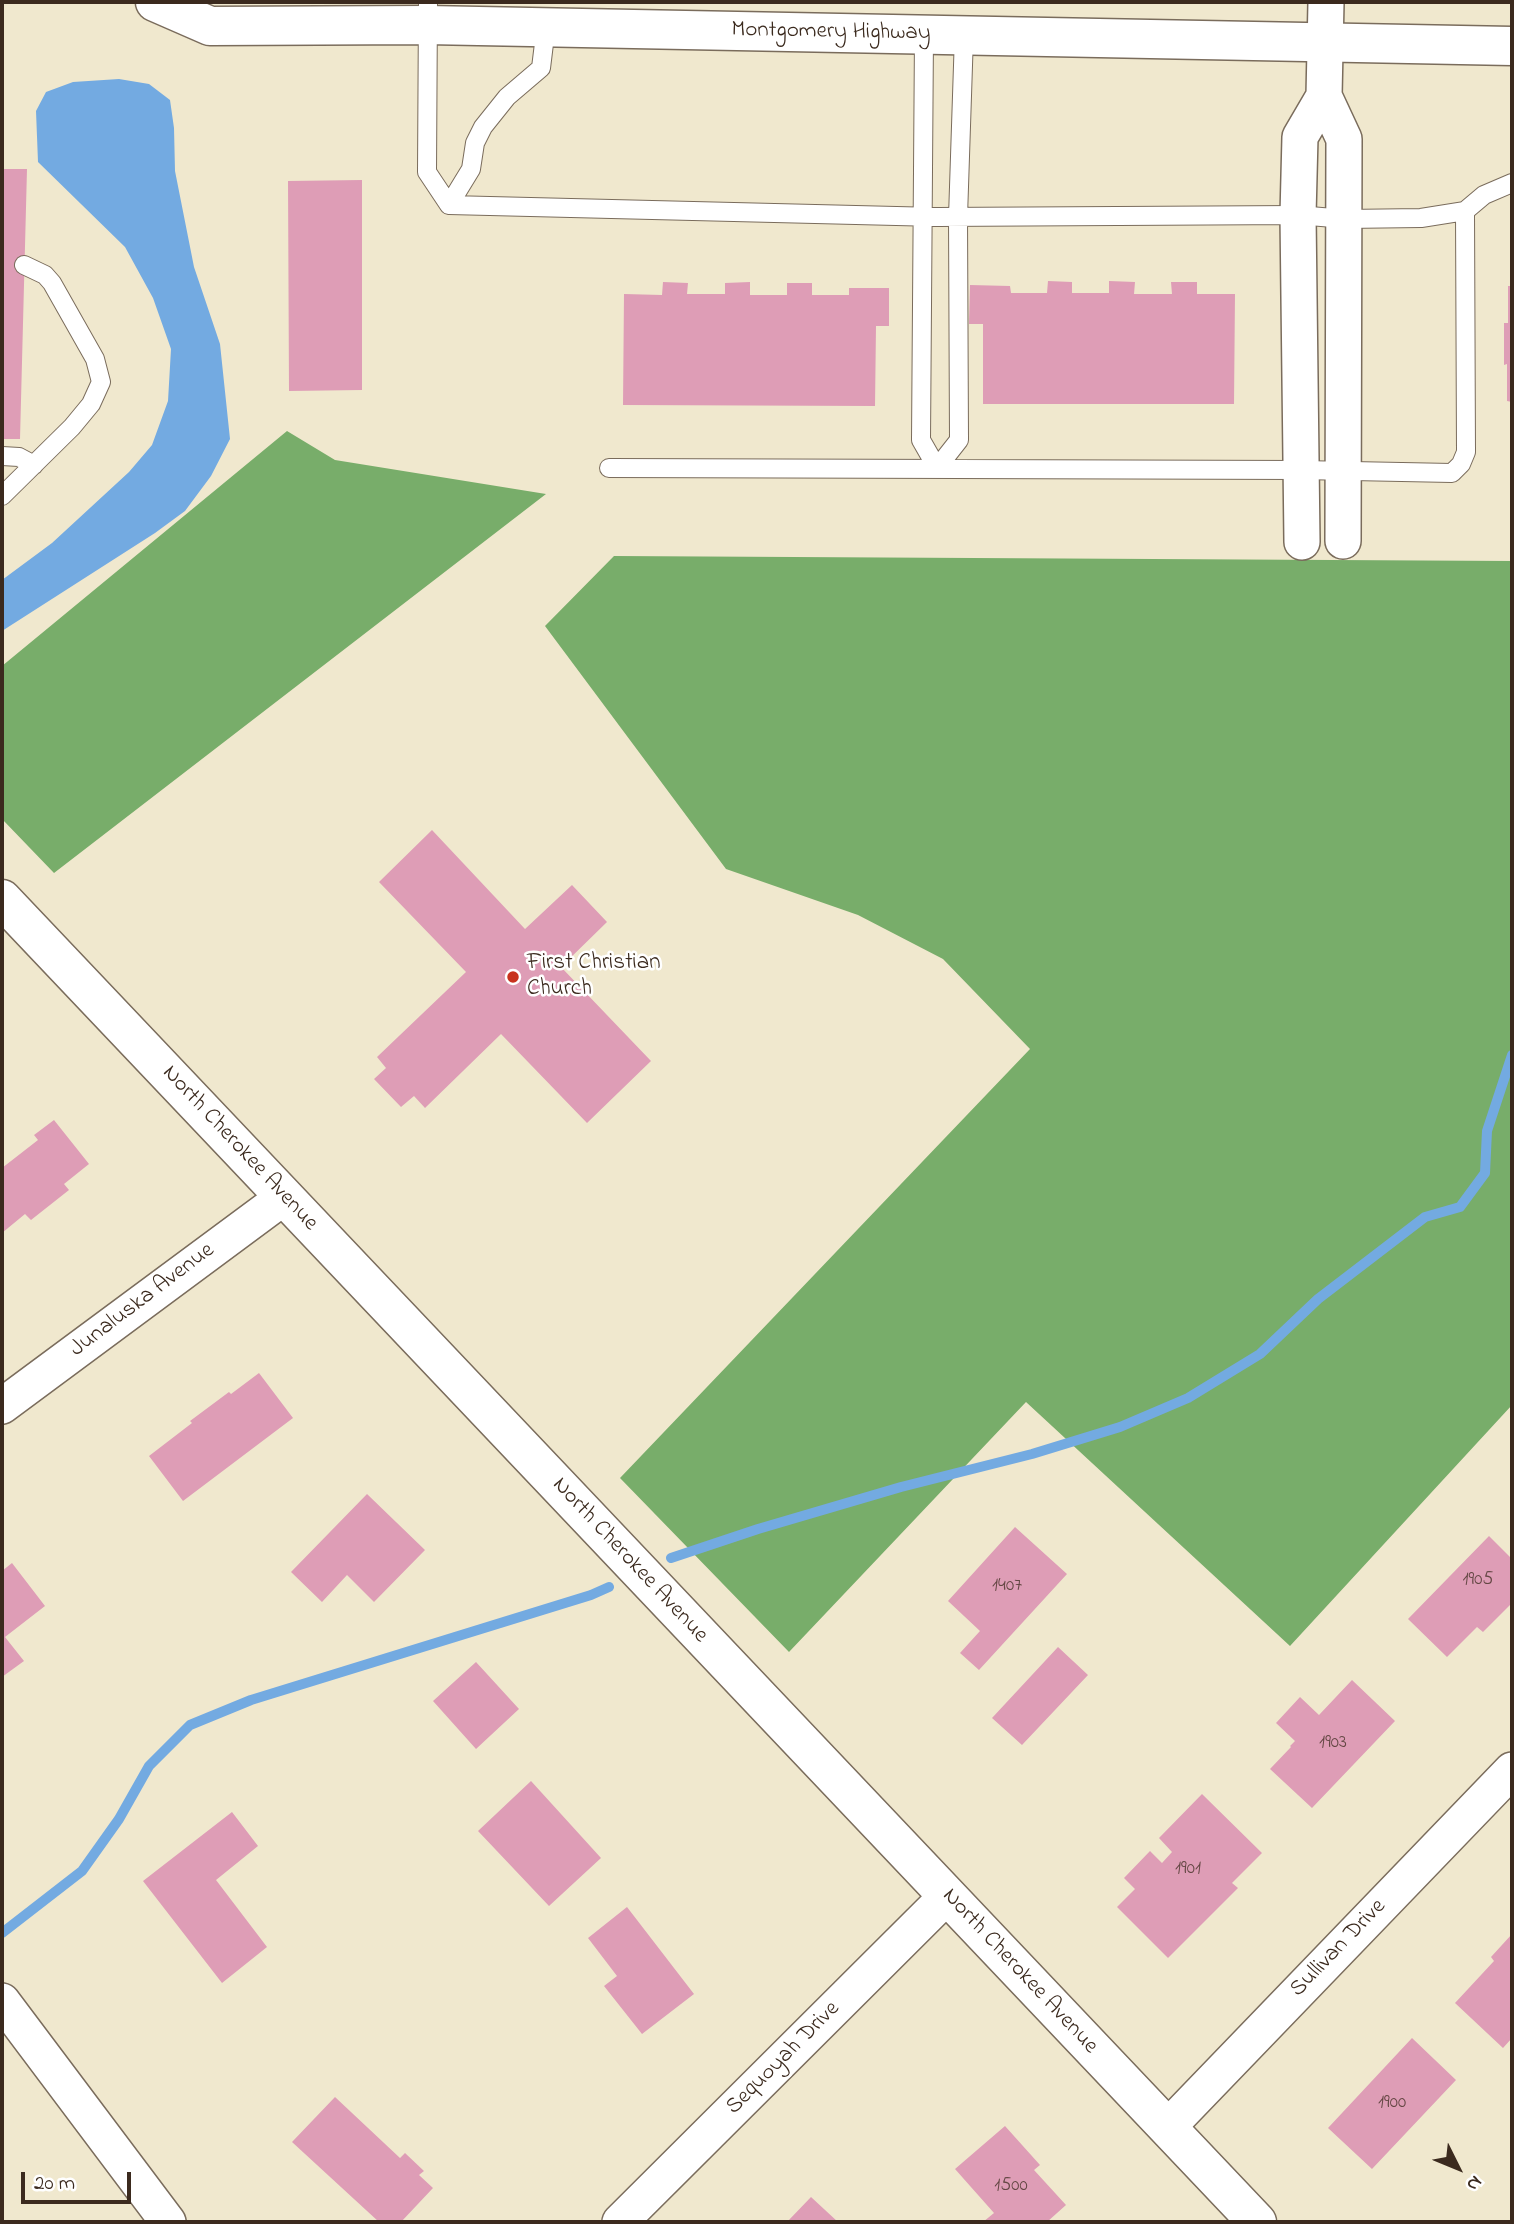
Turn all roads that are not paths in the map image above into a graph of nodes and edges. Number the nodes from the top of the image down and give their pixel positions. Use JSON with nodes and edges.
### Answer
{"nodes":[{"id":1,"x":155,"y":2,"type":"edge"},
{"id":2,"x":1326,"y":2,"type":"edge"},
{"id":3,"x":427,"y":13,"type":"edge"},
{"id":4,"x":546,"y":27,"type":"junction"},
{"id":5,"x":924,"y":34,"type":"junction"},
{"id":6,"x":964,"y":35,"type":"junction"},
{"id":7,"x":1325,"y":43,"type":"junction"},
{"id":8,"x":1512,"y":46,"type":"edge"},
{"id":9,"x":1324,"y":96,"type":"junction"},
{"id":10,"x":1512,"y":183,"type":"edge"},
{"id":11,"x":449,"y":205,"type":"junction"},
{"id":12,"x":1465,"y":211,"type":"junction"},
{"id":13,"x":1298,"y":215,"type":"junction"},
{"id":14,"x":921,"y":216,"type":"junction"},
{"id":15,"x":958,"y":217,"type":"junction"},
{"id":16,"x":1345,"y":219,"type":"junction"},
{"id":17,"x":24,"y":265,"type":"dead end"},
{"id":18,"x":2,"y":456,"type":"edge"},
{"id":19,"x":34,"y":465,"type":"junction"},
{"id":20,"x":608,"y":468,"type":"dead end"},
{"id":21,"x":937,"y":468,"type":"junction"},
{"id":22,"x":1301,"y":470,"type":"junction"},
{"id":23,"x":1343,"y":470,"type":"junction"},
{"id":24,"x":2,"y":496,"type":"edge"},
{"id":25,"x":1343,"y":541,"type":"dead end"},
{"id":26,"x":1302,"y":542,"type":"dead end"},
{"id":27,"x":2,"y":899,"type":"edge"},
{"id":28,"x":284,"y":1197,"type":"junction"},
{"id":29,"x":2,"y":1406,"type":"edge"},
{"id":30,"x":1512,"y":1770,"type":"edge"},
{"id":31,"x":947,"y":1896,"type":"junction"},
{"id":32,"x":2,"y":2001,"type":"edge"},
{"id":33,"x":1167,"y":2128,"type":"junction"},
{"id":34,"x":168,"y":2222,"type":"edge"},
{"id":35,"x":620,"y":2222,"type":"edge"},
{"id":36,"x":1257,"y":2222,"type":"edge"}],
"edges":[{"from":1,"to":3,"type":"street","name":"Montgomery Highway"},
{"from":2,"to":7,"type":"street"},
{"from":3,"to":4,"type":"street","name":"Montgomery Highway"},
{"from":3,"to":11,"type":"lane"},
{"from":4,"to":5,"type":"street","name":"Montgomery Highway"},
{"from":4,"to":11,"type":"lane"},
{"from":5,"to":6,"type":"street","name":"Montgomery Highway"},
{"from":5,"to":14,"type":"lane"},
{"from":6,"to":7,"type":"street","name":"Montgomery Highway"},
{"from":6,"to":15,"type":"lane"},
{"from":7,"to":8,"type":"street","name":"Montgomery Highway"},
{"from":7,"to":9,"type":"street"},
{"from":9,"to":13,"type":"street"},
{"from":9,"to":16,"type":"street"},
{"from":10,"to":12,"type":"lane"},
{"from":11,"to":14,"type":"lane"},
{"from":12,"to":16,"type":"lane"},
{"from":12,"to":23,"type":"lane"},
{"from":13,"to":15,"type":"lane"},
{"from":13,"to":16,"type":"lane"},
{"from":13,"to":22,"type":"street"},
{"from":14,"to":15,"type":"lane"},
{"from":14,"to":21,"type":"lane"},
{"from":15,"to":21,"type":"lane"},
{"from":16,"to":23,"type":"street"},
{"from":17,"to":19,"type":"lane"},
{"from":18,"to":19,"type":"lane"},
{"from":19,"to":24,"type":"lane"},
{"from":20,"to":21,"type":"lane"},
{"from":21,"to":22,"type":"lane"},
{"from":22,"to":23,"type":"lane"},
{"from":22,"to":26,"type":"street"},
{"from":23,"to":25,"type":"street"},
{"from":27,"to":28,"type":"street","name":"North Cherokee Avenue"},
{"from":28,"to":29,"type":"street","name":"Junaluska Avenue"},
{"from":28,"to":31,"type":"street","name":"North Cherokee Avenue"},
{"from":30,"to":33,"type":"street","name":"Sullivan Drive"},
{"from":31,"to":33,"type":"street","name":"North Cherokee Avenue"},
{"from":31,"to":35,"type":"street","name":"Sequoyah Drive"},
{"from":32,"to":34,"type":"street"},
{"from":33,"to":36,"type":"street","name":"North Cherokee Avenue"}]}
